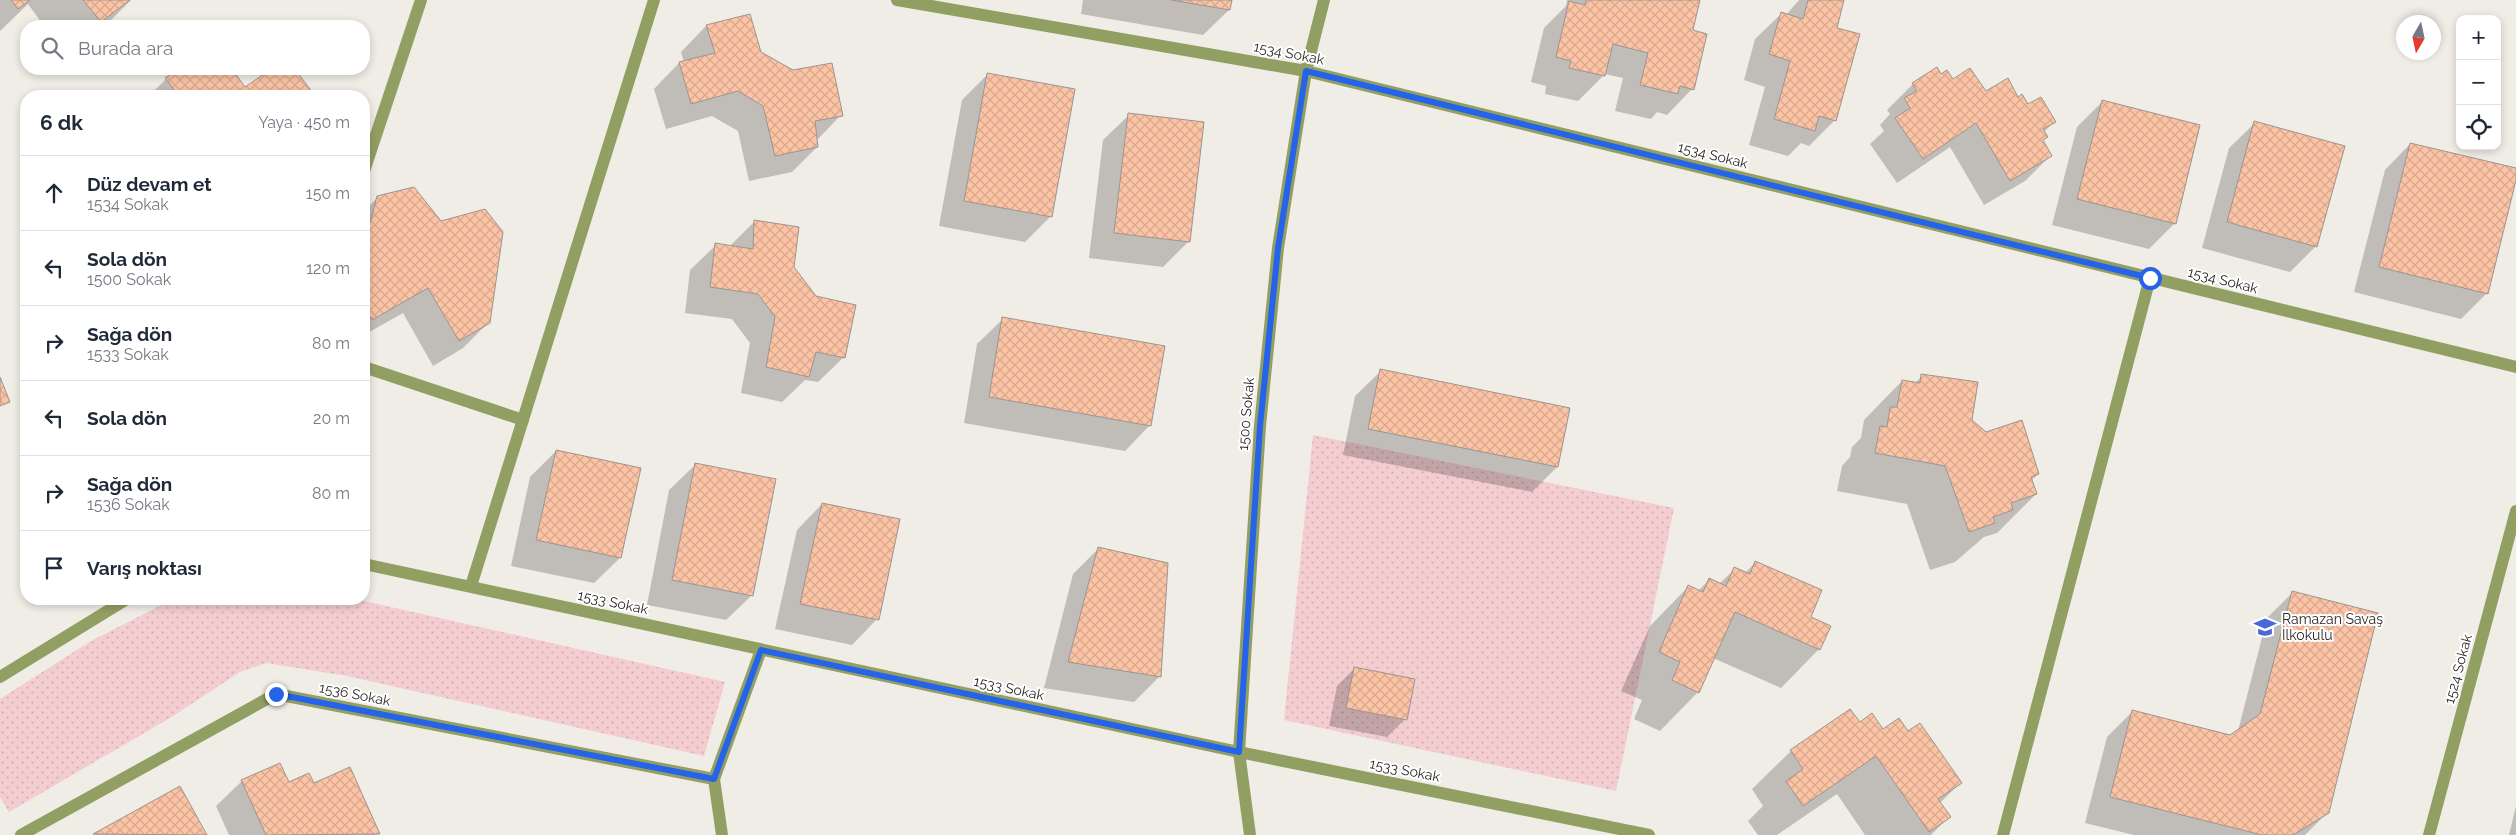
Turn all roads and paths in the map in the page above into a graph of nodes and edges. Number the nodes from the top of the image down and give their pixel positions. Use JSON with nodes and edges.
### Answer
{"nodes":[{"id":1,"x":421,"y":0,"type":"edge"},
{"id":2,"x":654,"y":0,"type":"edge"},
{"id":3,"x":896,"y":0,"type":"edge"},
{"id":4,"x":1324,"y":0,"type":"edge"},
{"id":5,"x":1306,"y":71,"type":"junction"},
{"id":6,"x":370,"y":153,"type":"edge"},
{"id":7,"x":2150,"y":278,"type":"junction"},
{"id":8,"x":2516,"y":367,"type":"edge"},
{"id":9,"x":370,"y":369,"type":"edge"},
{"id":10,"x":523,"y":420,"type":"junction"},
{"id":11,"x":2516,"y":511,"type":"edge"},
{"id":12,"x":370,"y":565,"type":"edge"},
{"id":13,"x":471,"y":586,"type":"junction"},
{"id":14,"x":117,"y":605,"type":"edge"},
{"id":15,"x":761,"y":650,"type":"junction"},
{"id":16,"x":0,"y":677,"type":"edge"},
{"id":17,"x":1239,"y":752,"type":"junction"},
{"id":18,"x":714,"y":779,"type":"junction"},
{"id":19,"x":21,"y":835,"type":"edge"},
{"id":20,"x":722,"y":835,"type":"edge"},
{"id":21,"x":1250,"y":835,"type":"edge"},
{"id":22,"x":1649,"y":835,"type":"edge"},
{"id":23,"x":2003,"y":835,"type":"edge"},
{"id":24,"x":2429,"y":835,"type":"edge"}],
"edges":[{"from":1,"to":6,"type":"street"},
{"from":2,"to":10,"type":"street"},
{"from":3,"to":5,"type":"street","name":"1534 Sokak"},
{"from":4,"to":5,"type":"street","name":"1500 Sokak"},
{"from":5,"to":7,"type":"street","name":"1534 Sokak"},
{"from":5,"to":17,"type":"street","name":"1500 Sokak"},
{"from":7,"to":8,"type":"street","name":"1534 Sokak"},
{"from":7,"to":23,"type":"street"},
{"from":9,"to":10,"type":"street"},
{"from":10,"to":13,"type":"street"},
{"from":11,"to":24,"type":"street","name":"1524 Sokak"},
{"from":12,"to":13,"type":"street","name":"1533 Sokak"},
{"from":13,"to":15,"type":"street","name":"1533 Sokak"},
{"from":14,"to":16,"type":"street"},
{"from":15,"to":17,"type":"street","name":"1533 Sokak"},
{"from":15,"to":18,"type":"street"},
{"from":17,"to":21,"type":"street","name":"1500 Sokak"},
{"from":17,"to":22,"type":"street","name":"1533 Sokak"},
{"from":18,"to":19,"type":"street","name":"1536 Sokak"},
{"from":18,"to":20,"type":"street"}]}
